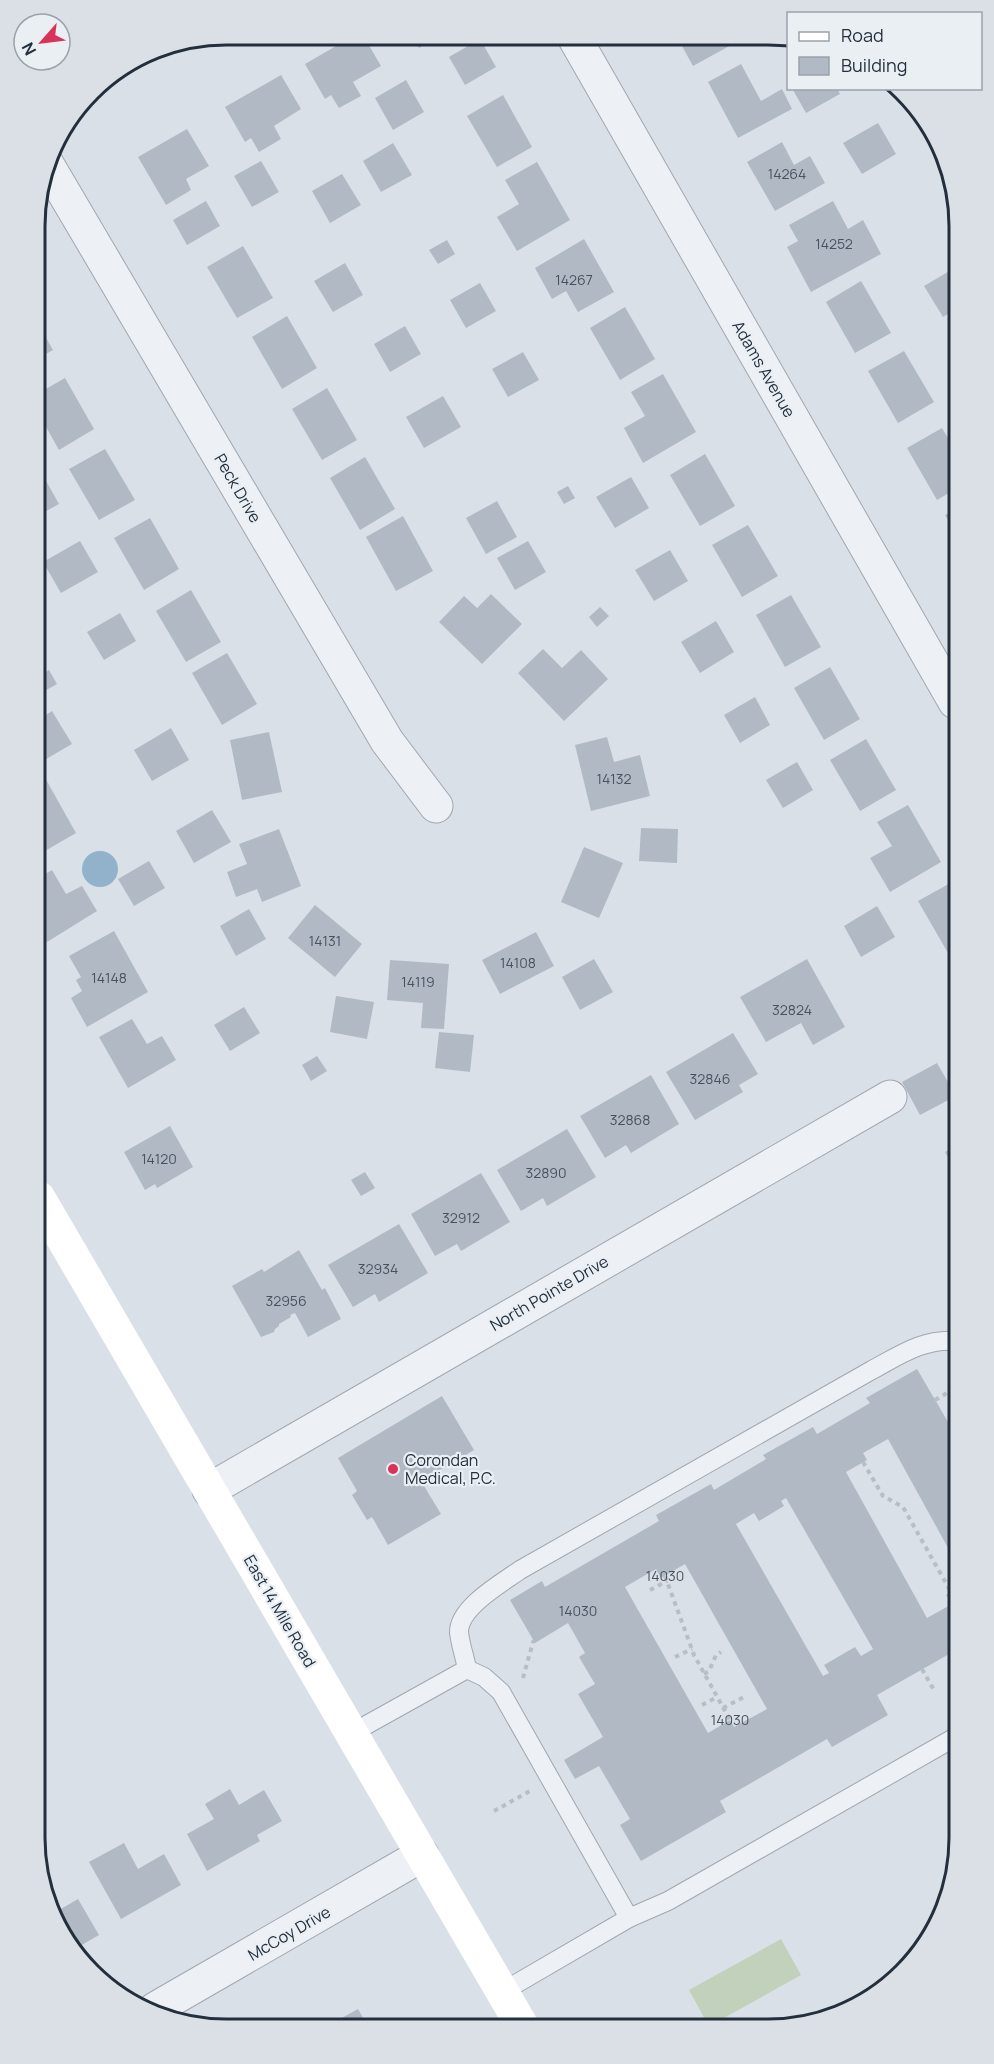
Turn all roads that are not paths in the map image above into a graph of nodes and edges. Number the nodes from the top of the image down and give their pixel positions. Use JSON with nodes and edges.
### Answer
{"nodes":[{"id":1,"x":579,"y":45,"type":"edge"},
{"id":2,"x":53,"y":174,"type":"edge"},
{"id":3,"x":949,"y":692,"type":"edge"},
{"id":4,"x":436,"y":806,"type":"dead end"},
{"id":5,"x":890,"y":1097,"type":"dead end"},
{"id":6,"x":45,"y":1208,"type":"edge"},
{"id":7,"x":949,"y":1340,"type":"edge"},
{"id":8,"x":209,"y":1490,"type":"junction"},
{"id":9,"x":467,"y":1669,"type":"junction"},
{"id":10,"x":352,"y":1733,"type":"junction"},
{"id":11,"x":949,"y":1741,"type":"edge"},
{"id":12,"x":422,"y":1855,"type":"junction"},
{"id":13,"x":629,"y":1918,"type":"junction"},
{"id":14,"x":502,"y":1992,"type":"junction"},
{"id":15,"x":160,"y":2006,"type":"edge"},
{"id":16,"x":518,"y":2019,"type":"edge"}],
"edges":[{"from":1,"to":3,"type":"street","name":"Adams Avenue"},
{"from":2,"to":4,"type":"street","name":"Peck Drive"},
{"from":5,"to":8,"type":"street","name":"North Pointe Drive"},
{"from":6,"to":8,"type":"main road","name":"East 14 Mile Road"},
{"from":7,"to":9,"type":"lane"},
{"from":8,"to":10,"type":"main road","name":"East 14 Mile Road"},
{"from":9,"to":10,"type":"lane"},
{"from":9,"to":13,"type":"lane"},
{"from":10,"to":12,"type":"main road","name":"East 14 Mile Road"},
{"from":11,"to":13,"type":"lane"},
{"from":12,"to":14,"type":"main road","name":"East 14 Mile Road"},
{"from":12,"to":15,"type":"street","name":"McCoy Drive"},
{"from":13,"to":14,"type":"lane"},
{"from":14,"to":16,"type":"main road","name":"East 14 Mile Road"}]}
